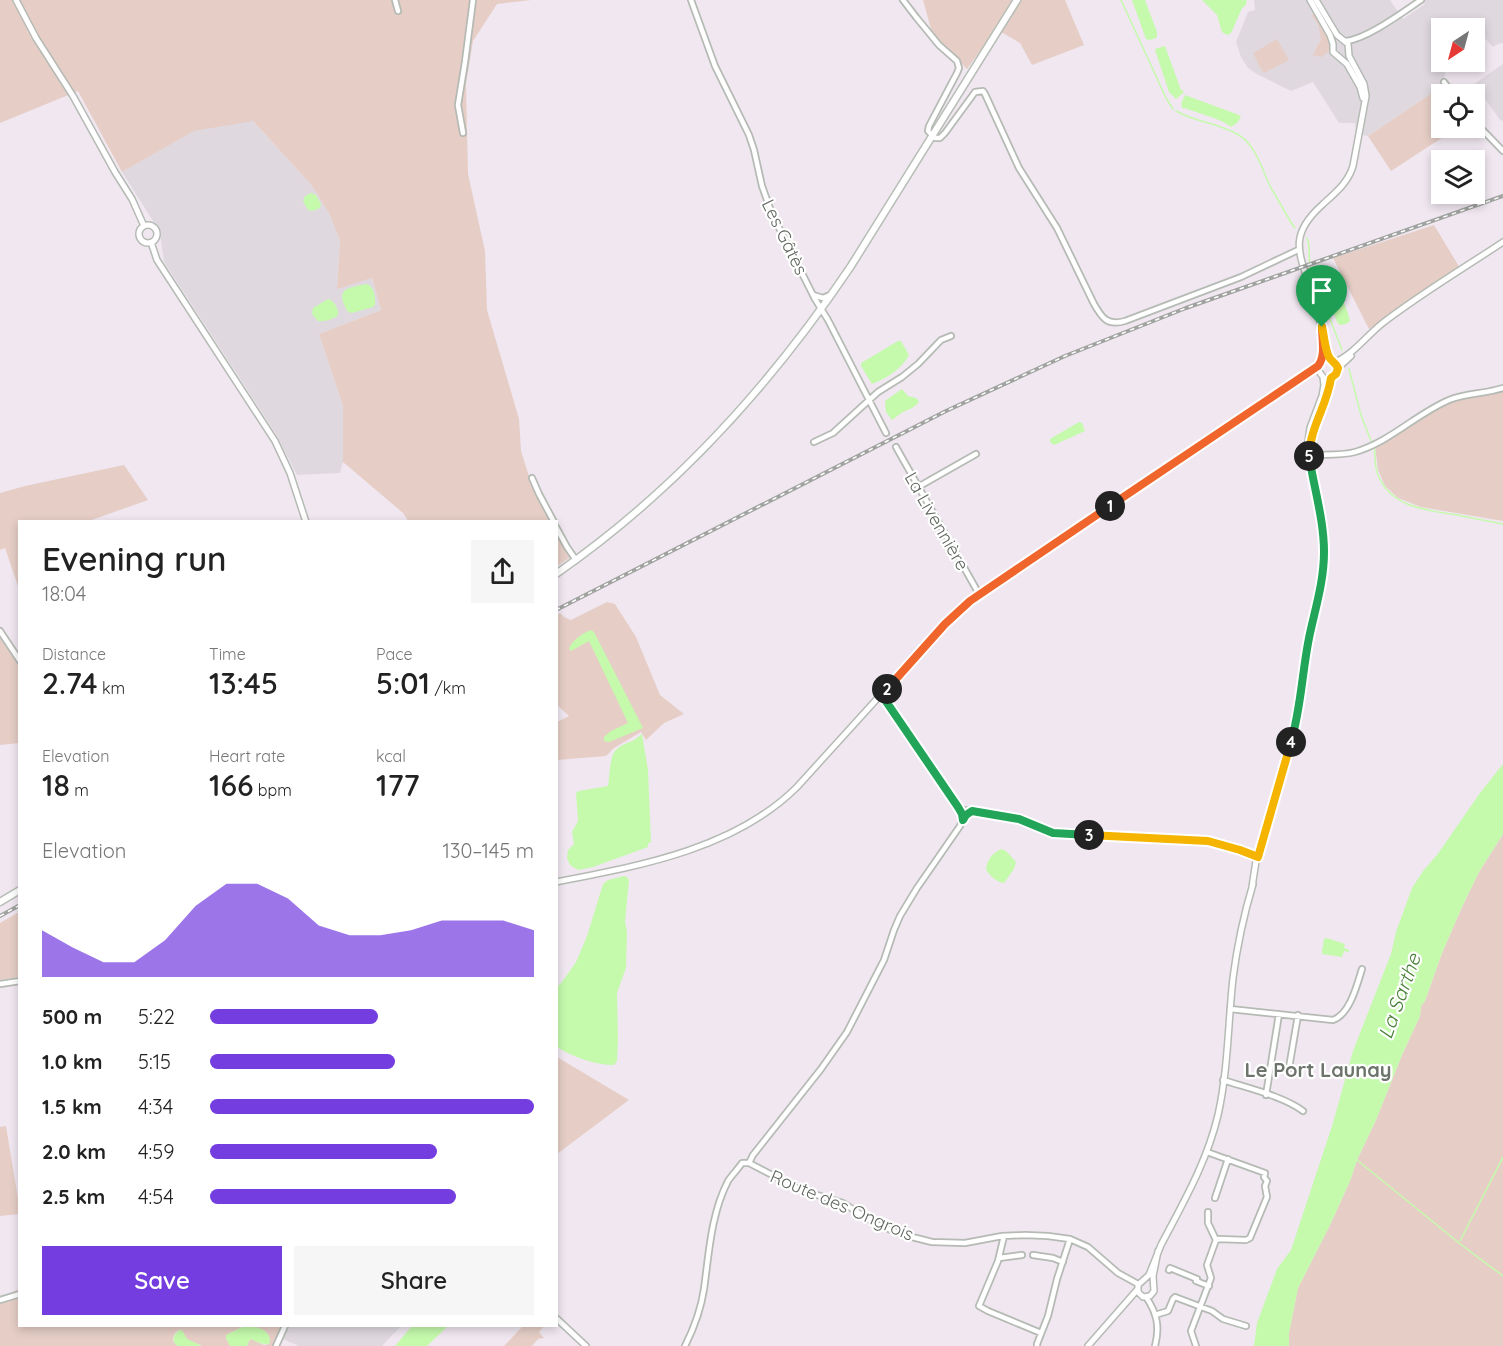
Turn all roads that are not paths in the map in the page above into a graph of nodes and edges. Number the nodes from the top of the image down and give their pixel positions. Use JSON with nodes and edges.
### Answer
{"nodes":[{"id":1,"x":16,"y":0,"type":"edge"},
{"id":2,"x":396,"y":0,"type":"edge"},
{"id":3,"x":473,"y":0,"type":"edge"},
{"id":4,"x":691,"y":0,"type":"edge"},
{"id":5,"x":903,"y":0,"type":"edge"},
{"id":6,"x":1017,"y":0,"type":"edge"},
{"id":7,"x":1310,"y":0,"type":"edge"},
{"id":8,"x":1316,"y":0,"type":"edge"},
{"id":9,"x":1421,"y":0,"type":"edge"},
{"id":10,"x":398,"y":11,"type":"dead end"},
{"id":11,"x":1356,"y":39,"type":"junction"},
{"id":12,"x":1343,"y":40,"type":"junction"},
{"id":13,"x":1333,"y":44,"type":"junction"},
{"id":14,"x":1349,"y":50,"type":"junction"},
{"id":15,"x":1339,"y":56,"type":"junction"},
{"id":16,"x":1364,"y":104,"type":"junction"},
{"id":17,"x":1485,"y":132,"type":"edge"},
{"id":18,"x":464,"y":133,"type":"dead end"},
{"id":19,"x":933,"y":136,"type":"junction"},
{"id":20,"x":1503,"y":151,"type":"edge"},
{"id":21,"x":144,"y":226,"type":"junction"},
{"id":22,"x":151,"y":242,"type":"junction"},
{"id":23,"x":1503,"y":242,"type":"edge"},
{"id":24,"x":1299,"y":253,"type":"junction"},
{"id":25,"x":832,"y":294,"type":"junction"},
{"id":26,"x":813,"y":295,"type":"junction"},
{"id":27,"x":821,"y":309,"type":"junction"},
{"id":28,"x":1322,"y":327,"type":"junction"},
{"id":29,"x":1369,"y":334,"type":"junction"},
{"id":30,"x":951,"y":336,"type":"dead end"},
{"id":31,"x":1332,"y":361,"type":"junction"},
{"id":32,"x":1320,"y":364,"type":"junction"},
{"id":33,"x":1338,"y":368,"type":"junction"},
{"id":34,"x":1322,"y":375,"type":"junction"},
{"id":35,"x":1331,"y":378,"type":"junction"},
{"id":36,"x":1295,"y":383,"type":"junction"},
{"id":37,"x":1503,"y":388,"type":"edge"},
{"id":38,"x":869,"y":402,"type":"junction"},
{"id":39,"x":886,"y":433,"type":"dead end"},
{"id":40,"x":814,"y":442,"type":"dead end"},
{"id":41,"x":896,"y":447,"type":"dead end"},
{"id":42,"x":976,"y":454,"type":"dead end"},
{"id":43,"x":1309,"y":455,"type":"junction"},
{"id":44,"x":532,"y":478,"type":"dead end"},
{"id":45,"x":918,"y":488,"type":"junction"},
{"id":46,"x":305,"y":520,"type":"edge"},
{"id":47,"x":553,"y":520,"type":"edge"},
{"id":48,"x":558,"y":531,"type":"edge"},
{"id":49,"x":576,"y":560,"type":"junction"},
{"id":50,"x":558,"y":573,"type":"edge"},
{"id":51,"x":979,"y":594,"type":"junction"},
{"id":52,"x":0,"y":631,"type":"edge"},
{"id":53,"x":18,"y":658,"type":"edge"},
{"id":54,"x":881,"y":694,"type":"junction"},
{"id":55,"x":958,"y":807,"type":"junction"},
{"id":56,"x":972,"y":811,"type":"junction"},
{"id":57,"x":963,"y":820,"type":"junction"},
{"id":58,"x":1258,"y":857,"type":"junction"},
{"id":59,"x":558,"y":882,"type":"edge"},
{"id":60,"x":18,"y":891,"type":"edge"},
{"id":61,"x":0,"y":902,"type":"edge"},
{"id":62,"x":1362,"y":969,"type":"dead end"},
{"id":63,"x":18,"y":981,"type":"edge"},
{"id":64,"x":0,"y":984,"type":"edge"},
{"id":65,"x":1230,"y":1008,"type":"junction"},
{"id":66,"x":1280,"y":1014,"type":"junction"},
{"id":67,"x":1298,"y":1016,"type":"junction"},
{"id":68,"x":1289,"y":1068,"type":"dead end"},
{"id":69,"x":1223,"y":1080,"type":"junction"},
{"id":70,"x":1266,"y":1095,"type":"junction"},
{"id":71,"x":1304,"y":1111,"type":"dead end"},
{"id":72,"x":1207,"y":1152,"type":"junction"},
{"id":73,"x":1228,"y":1159,"type":"junction"},
{"id":74,"x":748,"y":1163,"type":"junction"},
{"id":75,"x":1215,"y":1197,"type":"dead end"},
{"id":76,"x":1208,"y":1212,"type":"dead end"},
{"id":77,"x":1004,"y":1236,"type":"junction"},
{"id":78,"x":1070,"y":1239,"type":"junction"},
{"id":79,"x":1216,"y":1240,"type":"junction"},
{"id":80,"x":1158,"y":1251,"type":"junction"},
{"id":81,"x":1033,"y":1255,"type":"dead end"},
{"id":82,"x":1022,"y":1256,"type":"dead end"},
{"id":83,"x":999,"y":1258,"type":"junction"},
{"id":84,"x":1062,"y":1262,"type":"junction"},
{"id":85,"x":1169,"y":1270,"type":"dead end"},
{"id":86,"x":1145,"y":1280,"type":"junction"},
{"id":87,"x":1153,"y":1284,"type":"junction"},
{"id":88,"x":1209,"y":1286,"type":"junction"},
{"id":89,"x":1143,"y":1292,"type":"junction"},
{"id":90,"x":18,"y":1295,"type":"edge"},
{"id":91,"x":0,"y":1300,"type":"edge"},
{"id":92,"x":1201,"y":1307,"type":"junction"},
{"id":93,"x":1155,"y":1315,"type":"junction"},
{"id":94,"x":558,"y":1320,"type":"edge"},
{"id":95,"x":1246,"y":1326,"type":"dead end"},
{"id":96,"x":285,"y":1327,"type":"edge"},
{"id":97,"x":1041,"y":1333,"type":"junction"},
{"id":98,"x":276,"y":1346,"type":"edge"},
{"id":99,"x":585,"y":1346,"type":"edge"},
{"id":100,"x":686,"y":1346,"type":"edge"},
{"id":101,"x":1037,"y":1346,"type":"edge"},
{"id":102,"x":1088,"y":1346,"type":"edge"},
{"id":103,"x":1155,"y":1346,"type":"edge"},
{"id":104,"x":1196,"y":1346,"type":"edge"}],
"edges":[{"from":1,"to":21,"type":"street"},
{"from":2,"to":10,"type":"street"},
{"from":3,"to":18,"type":"street"},
{"from":4,"to":26,"type":"street","name":"Les Gâtès"},
{"from":5,"to":19,"type":"street"},
{"from":6,"to":19,"type":"main road"},
{"from":7,"to":13,"type":"street"},
{"from":8,"to":12,"type":"street"},
{"from":9,"to":11,"type":"street"},
{"from":11,"to":12,"type":"street"},
{"from":11,"to":14,"type":"street"},
{"from":12,"to":13,"type":"street"},
{"from":12,"to":14,"type":"street"},
{"from":13,"to":15,"type":"street"},
{"from":14,"to":15,"type":"street"},
{"from":14,"to":16,"type":"street"},
{"from":15,"to":16,"type":"street"},
{"from":16,"to":24,"type":"street"},
{"from":17,"to":20,"type":"street"},
{"from":19,"to":24,"type":"street"},
{"from":19,"to":25,"type":"main road"},
{"from":21,"to":22,"type":"street"},
{"from":21,"to":22,"type":"street"},
{"from":22,"to":46,"type":"street"},
{"from":23,"to":29,"type":"street"},
{"from":24,"to":28,"type":"street"},
{"from":25,"to":26,"type":"street"},
{"from":25,"to":27,"type":"main road"},
{"from":26,"to":27,"type":"street","name":"Les Gâtès"},
{"from":27,"to":38,"type":"street","name":"Les Gâtès"},
{"from":27,"to":49,"type":"main road"},
{"from":28,"to":31,"type":"street"},
{"from":28,"to":32,"type":"street"},
{"from":29,"to":31,"type":"street"},
{"from":29,"to":33,"type":"street"},
{"from":30,"to":38,"type":"street"},
{"from":31,"to":32,"type":"street"},
{"from":31,"to":33,"type":"street"},
{"from":32,"to":34,"type":"street"},
{"from":32,"to":36,"type":"street"},
{"from":33,"to":35,"type":"street"},
{"from":34,"to":35,"type":"street"},
{"from":34,"to":36,"type":"street"},
{"from":34,"to":43,"type":"street"},
{"from":35,"to":43,"type":"street"},
{"from":36,"to":51,"type":"street"},
{"from":37,"to":43,"type":"street"},
{"from":38,"to":39,"type":"street","name":"Les Gâtès"},
{"from":38,"to":40,"type":"street"},
{"from":41,"to":45,"type":"street","name":"La Livennière"},
{"from":42,"to":45,"type":"street"},
{"from":43,"to":58,"type":"street"},
{"from":44,"to":47,"type":"street"},
{"from":45,"to":51,"type":"street","name":"La Livennière"},
{"from":48,"to":49,"type":"street"},
{"from":49,"to":50,"type":"main road"},
{"from":51,"to":54,"type":"street"},
{"from":52,"to":53,"type":"street"},
{"from":54,"to":55,"type":"street"},
{"from":54,"to":59,"type":"street"},
{"from":55,"to":56,"type":"street"},
{"from":55,"to":57,"type":"street"},
{"from":56,"to":57,"type":"street"},
{"from":56,"to":58,"type":"street"},
{"from":57,"to":74,"type":"street"},
{"from":58,"to":65,"type":"street"},
{"from":60,"to":61,"type":"main road"},
{"from":62,"to":67,"type":"street"},
{"from":63,"to":64,"type":"street"},
{"from":65,"to":66,"type":"street"},
{"from":65,"to":69,"type":"street"},
{"from":66,"to":67,"type":"street"},
{"from":66,"to":70,"type":"street"},
{"from":67,"to":68,"type":"street"},
{"from":69,"to":70,"type":"street"},
{"from":69,"to":72,"type":"street"},
{"from":70,"to":71,"type":"street"},
{"from":72,"to":73,"type":"street"},
{"from":72,"to":80,"type":"street"},
{"from":73,"to":75,"type":"street"},
{"from":73,"to":79,"type":"street"},
{"from":74,"to":77,"type":"street","name":"Route des Ongrois"},
{"from":74,"to":100,"type":"street"},
{"from":76,"to":79,"type":"street"},
{"from":77,"to":78,"type":"street","name":"Route des Ongrois"},
{"from":77,"to":83,"type":"street"},
{"from":78,"to":84,"type":"street"},
{"from":78,"to":89,"type":"street","name":"Route des Ongrois"},
{"from":79,"to":88,"type":"street"},
{"from":80,"to":86,"type":"street"},
{"from":80,"to":87,"type":"street"},
{"from":81,"to":84,"type":"street"},
{"from":82,"to":83,"type":"street"},
{"from":83,"to":97,"type":"street"},
{"from":84,"to":97,"type":"street"},
{"from":85,"to":88,"type":"street"},
{"from":86,"to":87,"type":"street"},
{"from":86,"to":89,"type":"street"},
{"from":87,"to":89,"type":"street"},
{"from":88,"to":92,"type":"street"},
{"from":89,"to":93,"type":"street"},
{"from":89,"to":102,"type":"street"},
{"from":90,"to":91,"type":"street"},
{"from":92,"to":93,"type":"street"},
{"from":92,"to":95,"type":"street"},
{"from":92,"to":104,"type":"street"},
{"from":93,"to":103,"type":"street"},
{"from":94,"to":99,"type":"street"},
{"from":96,"to":98,"type":"street"},
{"from":97,"to":101,"type":"street"}]}
